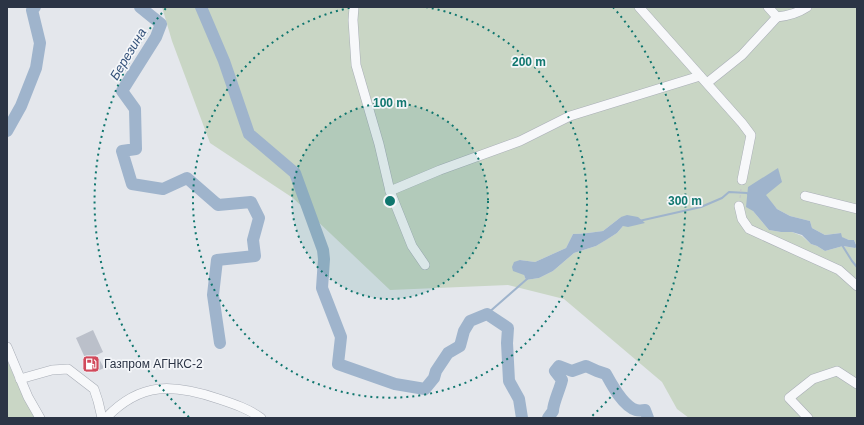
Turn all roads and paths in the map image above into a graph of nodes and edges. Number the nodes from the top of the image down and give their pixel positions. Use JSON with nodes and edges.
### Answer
{"nodes":[{"id":1,"x":354,"y":7,"type":"edge"},
{"id":2,"x":639,"y":7,"type":"edge"},
{"id":3,"x":768,"y":7,"type":"edge"},
{"id":4,"x":806,"y":7,"type":"edge"},
{"id":5,"x":776,"y":17,"type":"junction"},
{"id":6,"x":700,"y":76,"type":"junction"},
{"id":7,"x":707,"y":84,"type":"junction"},
{"id":8,"x":742,"y":180,"type":"joint"},
{"id":9,"x":390,"y":191,"type":"junction"},
{"id":10,"x":805,"y":196,"type":"dead end"},
{"id":11,"x":739,"y":206,"type":"joint"},
{"id":12,"x":857,"y":209,"type":"edge"},
{"id":13,"x":426,"y":265,"type":"dead end"},
{"id":14,"x":857,"y":286,"type":"edge"},
{"id":15,"x":7,"y":347,"type":"edge"},
{"id":16,"x":20,"y":378,"type":"junction"},
{"id":17,"x":857,"y":384,"type":"edge"},
{"id":18,"x":40,"y":418,"type":"edge"},
{"id":19,"x":102,"y":418,"type":"edge"},
{"id":20,"x":106,"y":418,"type":"edge"},
{"id":21,"x":261,"y":418,"type":"edge"},
{"id":22,"x":808,"y":418,"type":"edge"}],
"edges":[{"from":1,"to":9,"type":"street"},
{"from":2,"to":6,"type":"street"},
{"from":3,"to":5,"type":"street"},
{"from":4,"to":5,"type":"street"},
{"from":5,"to":7,"type":"street"},
{"from":6,"to":7,"type":"street"},
{"from":6,"to":9,"type":"street"},
{"from":7,"to":8,"type":"street"},
{"from":8,"to":11,"type":"path"},
{"from":9,"to":13,"type":"street"},
{"from":10,"to":12,"type":"street"},
{"from":11,"to":14,"type":"street"},
{"from":15,"to":16,"type":"street"},
{"from":16,"to":18,"type":"street"},
{"from":16,"to":19,"type":"street"},
{"from":17,"to":22,"type":"street"},
{"from":20,"to":21,"type":"street"}]}
